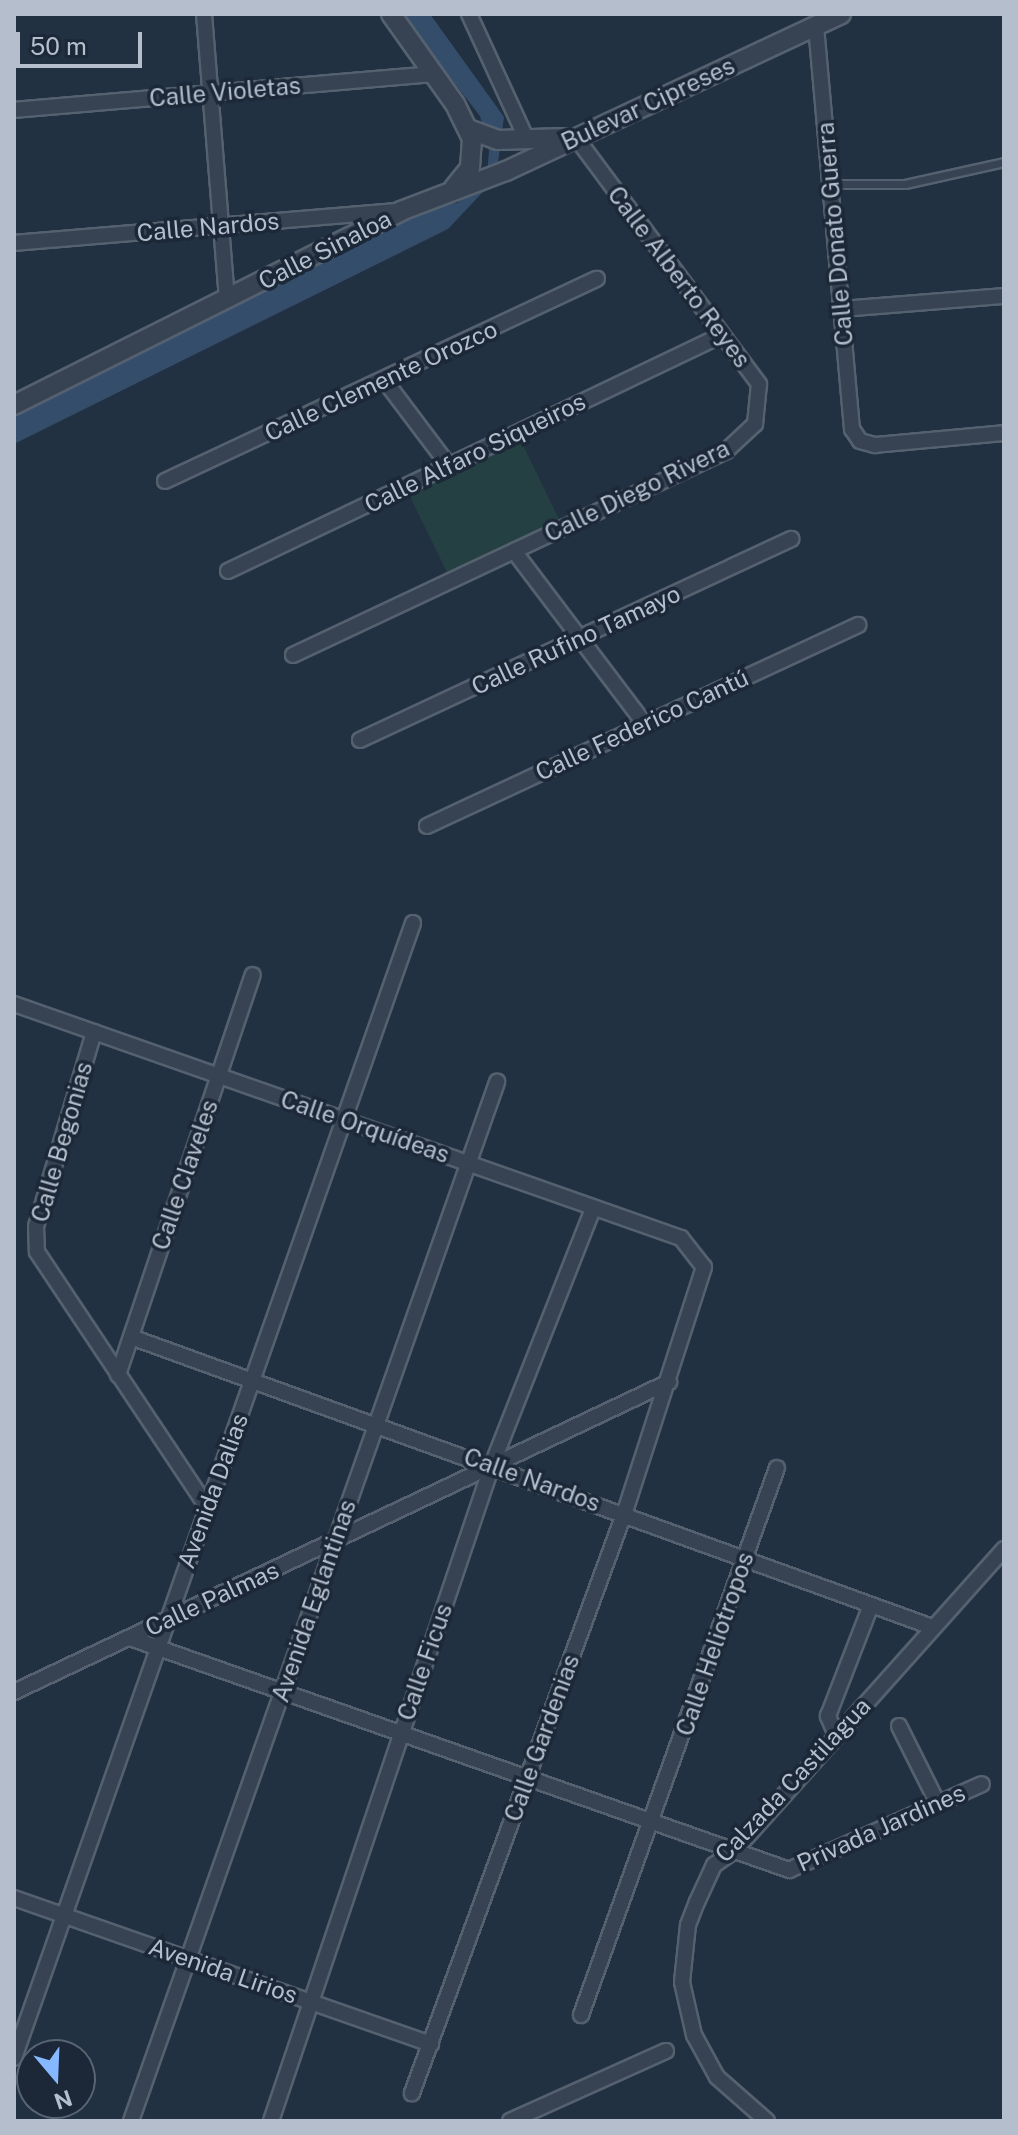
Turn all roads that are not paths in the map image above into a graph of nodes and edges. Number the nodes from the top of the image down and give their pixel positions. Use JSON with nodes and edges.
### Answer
{"nodes":[{"id":1,"x":204,"y":14,"type":"edge"},
{"id":2,"x":391,"y":14,"type":"edge"},
{"id":3,"x":469,"y":14,"type":"edge"},
{"id":4,"x":837,"y":15,"type":"edge"},
{"id":5,"x":816,"y":26,"type":"junction"},
{"id":6,"x":435,"y":74,"type":"junction"},
{"id":7,"x":210,"y":93,"type":"junction"},
{"id":8,"x":14,"y":110,"type":"edge"},
{"id":9,"x":475,"y":132,"type":"junction"},
{"id":10,"x":576,"y":138,"type":"junction"},
{"id":11,"x":519,"y":140,"type":"junction"},
{"id":12,"x":1004,"y":162,"type":"edge"},
{"id":13,"x":830,"y":184,"type":"junction"},
{"id":14,"x":461,"y":186,"type":"junction"},
{"id":15,"x":401,"y":211,"type":"junction"},
{"id":16,"x":221,"y":226,"type":"junction"},
{"id":17,"x":14,"y":243,"type":"edge"},
{"id":18,"x":597,"y":279,"type":"dead end"},
{"id":19,"x":1004,"y":296,"type":"edge"},
{"id":20,"x":227,"y":300,"type":"junction"},
{"id":21,"x":842,"y":309,"type":"junction"},
{"id":22,"x":722,"y":335,"type":"junction"},
{"id":23,"x":385,"y":381,"type":"junction"},
{"id":24,"x":14,"y":405,"type":"edge"},
{"id":25,"x":755,"y":424,"type":"joint"},
{"id":26,"x":1004,"y":433,"type":"edge"},
{"id":27,"x":449,"y":466,"type":"junction"},
{"id":28,"x":165,"y":481,"type":"dead end"},
{"id":29,"x":791,"y":539,"type":"dead end"},
{"id":30,"x":514,"y":551,"type":"junction"},
{"id":31,"x":228,"y":571,"type":"dead end"},
{"id":32,"x":859,"y":625,"type":"dead end"},
{"id":33,"x":581,"y":639,"type":"junction"},
{"id":34,"x":293,"y":655,"type":"dead end"},
{"id":35,"x":644,"y":723,"type":"junction"},
{"id":36,"x":360,"y":740,"type":"dead end"},
{"id":37,"x":427,"y":826,"type":"dead end"},
{"id":38,"x":413,"y":923,"type":"dead end"},
{"id":39,"x":253,"y":975,"type":"dead end"},
{"id":40,"x":14,"y":1004,"type":"edge"},
{"id":41,"x":94,"y":1032,"type":"junction"},
{"id":42,"x":219,"y":1076,"type":"junction"},
{"id":43,"x":497,"y":1082,"type":"dead end"},
{"id":44,"x":344,"y":1120,"type":"junction"},
{"id":45,"x":468,"y":1163,"type":"junction"},
{"id":46,"x":593,"y":1208,"type":"junction"},
{"id":47,"x":704,"y":1267,"type":"joint"},
{"id":48,"x":131,"y":1337,"type":"junction"},
{"id":49,"x":118,"y":1375,"type":"junction"},
{"id":50,"x":252,"y":1380,"type":"junction"},
{"id":51,"x":669,"y":1382,"type":"junction"},
{"id":52,"x":377,"y":1424,"type":"junction"},
{"id":53,"x":492,"y":1465,"type":"junction"},
{"id":54,"x":777,"y":1468,"type":"dead end"},
{"id":55,"x":207,"y":1507,"type":"junction"},
{"id":56,"x":624,"y":1514,"type":"junction"},
{"id":57,"x":335,"y":1541,"type":"junction"},
{"id":58,"x":1004,"y":1549,"type":"edge"},
{"id":59,"x":745,"y":1559,"type":"junction"},
{"id":60,"x":871,"y":1605,"type":"junction"},
{"id":61,"x":167,"y":1620,"type":"junction"},
{"id":62,"x":932,"y":1627,"type":"junction"},
{"id":63,"x":130,"y":1638,"type":"junction"},
{"id":64,"x":158,"y":1647,"type":"junction"},
{"id":65,"x":282,"y":1691,"type":"junction"},
{"id":66,"x":14,"y":1692,"type":"edge"},
{"id":67,"x":899,"y":1726,"type":"dead end"},
{"id":68,"x":401,"y":1732,"type":"junction"},
{"id":69,"x":836,"y":1735,"type":"junction"},
{"id":70,"x":528,"y":1777,"type":"junction"},
{"id":71,"x":982,"y":1784,"type":"dead end"},
{"id":72,"x":938,"y":1804,"type":"junction"},
{"id":73,"x":653,"y":1820,"type":"junction"},
{"id":74,"x":734,"y":1851,"type":"junction"},
{"id":75,"x":14,"y":1898,"type":"edge"},
{"id":76,"x":63,"y":1916,"type":"junction"},
{"id":77,"x":188,"y":1959,"type":"junction"},
{"id":78,"x":310,"y":2002,"type":"junction"},
{"id":79,"x":581,"y":2015,"type":"dead end"},
{"id":80,"x":431,"y":2044,"type":"junction"},
{"id":81,"x":666,"y":2051,"type":"dead end"},
{"id":82,"x":14,"y":2058,"type":"edge"},
{"id":83,"x":412,"y":2093,"type":"dead end"},
{"id":84,"x":520,"y":2119,"type":"edge"},
{"id":85,"x":131,"y":2121,"type":"edge"},
{"id":86,"x":271,"y":2121,"type":"edge"},
{"id":87,"x":767,"y":2121,"type":"edge"}],
"edges":[{"from":1,"to":7,"type":"street"},
{"from":2,"to":6,"type":"street"},
{"from":3,"to":11,"type":"street"},
{"from":4,"to":5,"type":"street","name":"Bulevar Cipreses"},
{"from":5,"to":10,"type":"street","name":"Bulevar Cipreses"},
{"from":5,"to":13,"type":"street","name":"Calle Donato Guerra"},
{"from":6,"to":7,"type":"street","name":"Calle Violetas"},
{"from":6,"to":9,"type":"street"},
{"from":7,"to":8,"type":"street","name":"Calle Violetas"},
{"from":7,"to":16,"type":"street"},
{"from":9,"to":11,"type":"street"},
{"from":9,"to":14,"type":"street"},
{"from":10,"to":11,"type":"street"},
{"from":10,"to":14,"type":"street","name":"Bulevar Cipreses"},
{"from":10,"to":22,"type":"street","name":"Calle Alberto Reyes"},
{"from":12,"to":13,"type":"lane"},
{"from":13,"to":21,"type":"street","name":"Calle Donato Guerra"},
{"from":14,"to":15,"type":"street","name":"Calle Sinaloa"},
{"from":15,"to":16,"type":"street","name":"Calle Nardos"},
{"from":15,"to":20,"type":"street","name":"Calle Sinaloa"},
{"from":16,"to":17,"type":"street","name":"Calle Nardos"},
{"from":16,"to":20,"type":"street"},
{"from":18,"to":23,"type":"street","name":"Calle Clemente Orozco"},
{"from":19,"to":21,"type":"street"},
{"from":20,"to":24,"type":"street","name":"Calle Sinaloa"},
{"from":21,"to":26,"type":"street","name":"Calle Donato Guerra"},
{"from":22,"to":25,"type":"street","name":"Calle Alberto Reyes"},
{"from":22,"to":27,"type":"street","name":"Calle Alfaro Siqueiros"},
{"from":23,"to":27,"type":"street"},
{"from":23,"to":28,"type":"street","name":"Calle Clemente Orozco"},
{"from":25,"to":30,"type":"street","name":"Calle Diego Rivera"},
{"from":27,"to":31,"type":"street","name":"Calle Alfaro Siqueiros"},
{"from":29,"to":33,"type":"street","name":"Calle Rufino Tamayo"},
{"from":30,"to":33,"type":"street","name":"Calle Diego Rivera"},
{"from":30,"to":34,"type":"street","name":"Calle Diego Rivera"},
{"from":32,"to":35,"type":"street","name":"Calle Federico Cantú"},
{"from":33,"to":35,"type":"street","name":"Calle Diego Rivera"},
{"from":33,"to":36,"type":"street","name":"Calle Rufino Tamayo"},
{"from":35,"to":37,"type":"street","name":"Calle Federico Cantú"},
{"from":38,"to":44,"type":"street","name":"Avenida Dalias"},
{"from":39,"to":42,"type":"street","name":"Calle Claveles"},
{"from":40,"to":41,"type":"street","name":"Calle Orquídeas"},
{"from":41,"to":42,"type":"street","name":"Calle Orquídeas"},
{"from":41,"to":49,"type":"street","name":"Calle Begonias"},
{"from":42,"to":44,"type":"street","name":"Calle Orquídeas"},
{"from":42,"to":48,"type":"street","name":"Calle Claveles"},
{"from":43,"to":45,"type":"street","name":"Avenida Eglantinas"},
{"from":44,"to":45,"type":"street","name":"Calle Orquídeas"},
{"from":44,"to":50,"type":"street","name":"Avenida Dalias"},
{"from":45,"to":46,"type":"street","name":"Calle Orquídeas"},
{"from":45,"to":52,"type":"street","name":"Avenida Eglantinas"},
{"from":46,"to":47,"type":"street","name":"Calle Orquídeas"},
{"from":46,"to":53,"type":"street","name":"Calle Ficus"},
{"from":47,"to":51,"type":"street","name":"Calle Gardenias"},
{"from":48,"to":49,"type":"street","name":"Calle Claveles"},
{"from":48,"to":50,"type":"street","name":"Calle Nardos"},
{"from":49,"to":55,"type":"street"},
{"from":50,"to":52,"type":"street","name":"Calle Nardos"},
{"from":50,"to":55,"type":"street","name":"Avenida Dalias"},
{"from":51,"to":53,"type":"street","name":"Calle Palmas"},
{"from":51,"to":56,"type":"street","name":"Calle Gardenias"},
{"from":52,"to":53,"type":"street","name":"Calle Nardos"},
{"from":52,"to":57,"type":"street","name":"Avenida Eglantinas"},
{"from":53,"to":56,"type":"street","name":"Calle Nardos"},
{"from":53,"to":57,"type":"street","name":"Calle Palmas"},
{"from":53,"to":68,"type":"street","name":"Calle Ficus"},
{"from":54,"to":59,"type":"street","name":"Calle Heliotropos"},
{"from":55,"to":61,"type":"street","name":"Avenida Dalias"},
{"from":56,"to":59,"type":"street","name":"Calle Nardos"},
{"from":56,"to":70,"type":"street","name":"Calle Gardenias"},
{"from":57,"to":61,"type":"street","name":"Calle Palmas"},
{"from":57,"to":65,"type":"street","name":"Avenida Eglantinas"},
{"from":58,"to":62,"type":"street","name":"Calzada Castilagua"},
{"from":59,"to":60,"type":"street","name":"Calle Nardos"},
{"from":59,"to":73,"type":"street","name":"Calle Heliotropos"},
{"from":60,"to":62,"type":"street","name":"Calle Nardos"},
{"from":60,"to":69,"type":"street"},
{"from":61,"to":63,"type":"street","name":"Calle Palmas"},
{"from":61,"to":64,"type":"street","name":"Avenida Dalias"},
{"from":62,"to":69,"type":"street","name":"Calzada Castilagua"},
{"from":63,"to":64,"type":"street","name":"Privada Jardines"},
{"from":63,"to":66,"type":"street","name":"Calle Palmas"},
{"from":64,"to":65,"type":"street","name":"Privada Jardines"},
{"from":64,"to":76,"type":"street","name":"Avenida Dalias"},
{"from":65,"to":68,"type":"street","name":"Privada Jardines"},
{"from":65,"to":77,"type":"street","name":"Avenida Eglantinas"},
{"from":67,"to":72,"type":"street"},
{"from":68,"to":70,"type":"street","name":"Privada Jardines"},
{"from":68,"to":78,"type":"street","name":"Calle Ficus"},
{"from":69,"to":74,"type":"street","name":"Calzada Castilagua"},
{"from":70,"to":73,"type":"street","name":"Privada Jardines"},
{"from":70,"to":80,"type":"street","name":"Calle Gardenias"},
{"from":71,"to":72,"type":"street","name":"Privada Jardines"},
{"from":72,"to":74,"type":"street","name":"Privada Jardines"},
{"from":73,"to":74,"type":"street","name":"Privada Jardines"},
{"from":73,"to":79,"type":"street","name":"Calle Heliotropos"},
{"from":74,"to":87,"type":"street","name":"Calzada Castilagua"},
{"from":75,"to":76,"type":"street","name":"Avenida Lirios"},
{"from":76,"to":77,"type":"street","name":"Avenida Lirios"},
{"from":76,"to":82,"type":"street","name":"Avenida Dalias"},
{"from":77,"to":78,"type":"street","name":"Avenida Lirios"},
{"from":77,"to":85,"type":"street","name":"Avenida Eglantinas"},
{"from":78,"to":80,"type":"street","name":"Avenida Lirios"},
{"from":78,"to":86,"type":"street","name":"Calle Ficus"},
{"from":80,"to":83,"type":"street","name":"Calle Gardenias"},
{"from":81,"to":84,"type":"street"}]}
